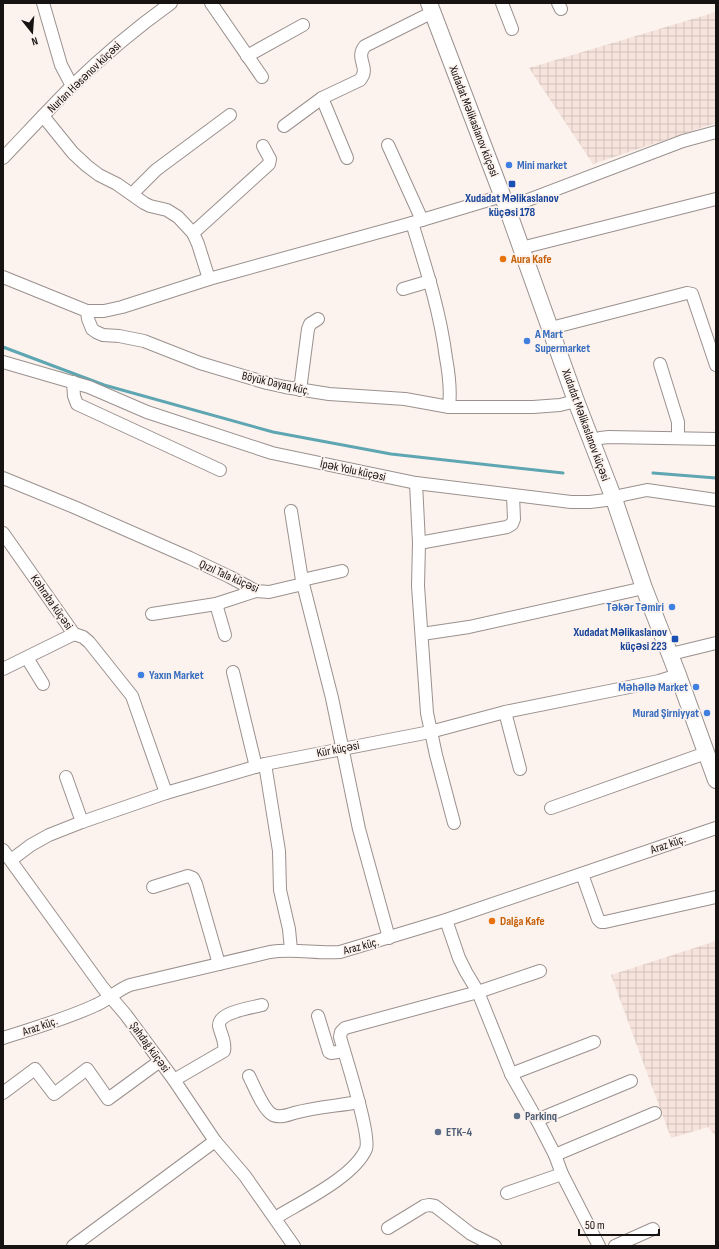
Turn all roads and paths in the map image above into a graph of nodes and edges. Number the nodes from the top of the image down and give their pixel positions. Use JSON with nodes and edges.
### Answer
{"nodes":[{"id":1,"x":43,"y":3,"type":"edge"},
{"id":2,"x":211,"y":3,"type":"edge"},
{"id":3,"x":502,"y":3,"type":"edge"},
{"id":4,"x":169,"y":4,"type":"edge"},
{"id":5,"x":431,"y":8,"type":"edge"},
{"id":6,"x":303,"y":25,"type":"dead end"},
{"id":7,"x":512,"y":29,"type":"dead end"},
{"id":8,"x":247,"y":56,"type":"junction"},
{"id":9,"x":262,"y":77,"type":"dead end"},
{"id":10,"x":72,"y":86,"type":"junction"},
{"id":11,"x":322,"y":98,"type":"junction"},
{"id":12,"x":230,"y":115,"type":"dead end"},
{"id":13,"x":43,"y":116,"type":"junction"},
{"id":14,"x":284,"y":126,"type":"dead end"},
{"id":15,"x":716,"y":132,"type":"edge"},
{"id":16,"x":388,"y":145,"type":"dead end"},
{"id":17,"x":264,"y":146,"type":"dead end"},
{"id":18,"x":4,"y":154,"type":"edge"},
{"id":19,"x":347,"y":158,"type":"dead end"},
{"id":20,"x":132,"y":194,"type":"junction"},
{"id":21,"x":716,"y":199,"type":"edge"},
{"id":22,"x":504,"y":202,"type":"junction"},
{"id":23,"x":417,"y":222,"type":"junction"},
{"id":24,"x":193,"y":233,"type":"junction"},
{"id":25,"x":521,"y":248,"type":"junction"},
{"id":26,"x":3,"y":277,"type":"edge"},
{"id":27,"x":209,"y":279,"type":"junction"},
{"id":28,"x":430,"y":281,"type":"junction"},
{"id":29,"x":403,"y":289,"type":"dead end"},
{"id":30,"x":87,"y":311,"type":"junction"},
{"id":31,"x":318,"y":319,"type":"dead end"},
{"id":32,"x":551,"y":328,"type":"junction"},
{"id":33,"x":3,"y":362,"type":"edge"},
{"id":34,"x":660,"y":364,"type":"dead end"},
{"id":35,"x":716,"y":365,"type":"edge"},
{"id":36,"x":73,"y":382,"type":"junction"},
{"id":37,"x":300,"y":390,"type":"junction"},
{"id":38,"x":576,"y":401,"type":"junction"},
{"id":39,"x":449,"y":407,"type":"junction"},
{"id":40,"x":678,"y":438,"type":"junction"},
{"id":41,"x":716,"y":439,"type":"edge"},
{"id":42,"x":592,"y":442,"type":"junction"},
{"id":43,"x":220,"y":470,"type":"dead end"},
{"id":44,"x":3,"y":478,"type":"edge"},
{"id":45,"x":416,"y":483,"type":"junction"},
{"id":46,"x":513,"y":496,"type":"junction"},
{"id":47,"x":614,"y":499,"type":"junction"},
{"id":48,"x":716,"y":500,"type":"edge"},
{"id":49,"x":291,"y":511,"type":"dead end"},
{"id":50,"x":3,"y":533,"type":"edge"},
{"id":51,"x":419,"y":543,"type":"junction"},
{"id":52,"x":342,"y":571,"type":"dead end"},
{"id":53,"x":302,"y":582,"type":"junction"},
{"id":54,"x":644,"y":588,"type":"junction"},
{"id":55,"x":256,"y":591,"type":"junction"},
{"id":56,"x":216,"y":604,"type":"junction"},
{"id":57,"x":152,"y":614,"type":"dead end"},
{"id":58,"x":74,"y":634,"type":"junction"},
{"id":59,"x":422,"y":634,"type":"junction"},
{"id":60,"x":225,"y":635,"type":"dead end"},
{"id":61,"x":716,"y":643,"type":"edge"},
{"id":62,"x":671,"y":654,"type":"junction"},
{"id":63,"x":27,"y":658,"type":"junction"},
{"id":64,"x":3,"y":669,"type":"edge"},
{"id":65,"x":233,"y":672,"type":"dead end"},
{"id":66,"x":678,"y":675,"type":"junction"},
{"id":67,"x":43,"y":684,"type":"dead end"},
{"id":68,"x":505,"y":712,"type":"junction"},
{"id":69,"x":430,"y":732,"type":"junction"},
{"id":70,"x":342,"y":748,"type":"junction"},
{"id":71,"x":706,"y":753,"type":"junction"},
{"id":72,"x":260,"y":765,"type":"junction"},
{"id":73,"x":520,"y":769,"type":"dead end"},
{"id":74,"x":66,"y":777,"type":"dead end"},
{"id":75,"x":716,"y":780,"type":"edge"},
{"id":76,"x":166,"y":793,"type":"junction"},
{"id":77,"x":551,"y":808,"type":"dead end"},
{"id":78,"x":82,"y":822,"type":"junction"},
{"id":79,"x":454,"y":823,"type":"dead end"},
{"id":80,"x":716,"y":828,"type":"edge"},
{"id":81,"x":3,"y":850,"type":"edge"},
{"id":82,"x":11,"y":860,"type":"junction"},
{"id":83,"x":582,"y":874,"type":"junction"},
{"id":84,"x":153,"y":887,"type":"dead end"},
{"id":85,"x":716,"y":897,"type":"edge"},
{"id":86,"x":446,"y":920,"type":"junction"},
{"id":87,"x":389,"y":938,"type":"junction"},
{"id":88,"x":291,"y":950,"type":"junction"},
{"id":89,"x":219,"y":964,"type":"junction"},
{"id":90,"x":540,"y":971,"type":"dead end"},
{"id":91,"x":478,"y":992,"type":"junction"},
{"id":92,"x":110,"y":997,"type":"junction"},
{"id":93,"x":262,"y":1005,"type":"dead end"},
{"id":94,"x":318,"y":1016,"type":"dead end"},
{"id":95,"x":3,"y":1037,"type":"edge"},
{"id":96,"x":594,"y":1042,"type":"dead end"},
{"id":97,"x":344,"y":1051,"type":"junction"},
{"id":98,"x":160,"y":1061,"type":"junction"},
{"id":99,"x":511,"y":1074,"type":"junction"},
{"id":100,"x":248,"y":1076,"type":"dead end"},
{"id":101,"x":174,"y":1080,"type":"junction"},
{"id":102,"x":631,"y":1081,"type":"dead end"},
{"id":103,"x":3,"y":1093,"type":"edge"},
{"id":104,"x":359,"y":1102,"type":"junction"},
{"id":105,"x":654,"y":1113,"type":"dead end"},
{"id":106,"x":537,"y":1120,"type":"junction"},
{"id":107,"x":215,"y":1141,"type":"junction"},
{"id":108,"x":555,"y":1155,"type":"junction"},
{"id":109,"x":562,"y":1174,"type":"junction"},
{"id":110,"x":507,"y":1193,"type":"dead end"},
{"id":111,"x":274,"y":1218,"type":"junction"},
{"id":112,"x":388,"y":1228,"type":"dead end"},
{"id":113,"x":653,"y":1229,"type":"dead end"},
{"id":114,"x":73,"y":1246,"type":"edge"},
{"id":115,"x":294,"y":1246,"type":"edge"},
{"id":116,"x":495,"y":1246,"type":"edge"},
{"id":117,"x":599,"y":1246,"type":"edge"},
{"id":118,"x":616,"y":1246,"type":"edge"}],
"edges":[{"from":1,"to":10,"type":"street"},
{"from":2,"to":8,"type":"street"},
{"from":3,"to":7,"type":"street"},
{"from":4,"to":10,"type":"street","name":"Nurlan Həsənov küçəsi"},
{"from":5,"to":11,"type":"street"},
{"from":5,"to":22,"type":"street","name":"Xudadat Məlikaslanov küçəsi"},
{"from":6,"to":8,"type":"street"},
{"from":8,"to":9,"type":"street"},
{"from":10,"to":13,"type":"street","name":"Nurlan Həsənov küçəsi"},
{"from":11,"to":14,"type":"street"},
{"from":11,"to":19,"type":"street"},
{"from":12,"to":20,"type":"street"},
{"from":13,"to":18,"type":"street","name":"Nurlan Həsənov küçəsi"},
{"from":13,"to":20,"type":"street"},
{"from":15,"to":22,"type":"street"},
{"from":16,"to":23,"type":"street"},
{"from":17,"to":24,"type":"street"},
{"from":20,"to":24,"type":"street"},
{"from":21,"to":25,"type":"street"},
{"from":22,"to":23,"type":"street"},
{"from":22,"to":25,"type":"street","name":"Xudadat Məlikaslanov küçəsi"},
{"from":23,"to":27,"type":"street"},
{"from":23,"to":28,"type":"street"},
{"from":24,"to":27,"type":"street"},
{"from":25,"to":32,"type":"street","name":"Xudadat Məlikaslanov küçəsi"},
{"from":26,"to":30,"type":"street"},
{"from":27,"to":30,"type":"street"},
{"from":28,"to":29,"type":"street"},
{"from":28,"to":39,"type":"street"},
{"from":30,"to":37,"type":"street","name":"Böyük Dayaq küç."},
{"from":31,"to":37,"type":"street"},
{"from":32,"to":35,"type":"street"},
{"from":32,"to":38,"type":"street","name":"Xudadat Məlikaslanov küçəsi"},
{"from":33,"to":36,"type":"street","name":"İpək Yolu küçəsi"},
{"from":34,"to":40,"type":"street"},
{"from":36,"to":43,"type":"street"},
{"from":36,"to":45,"type":"street","name":"İpək Yolu küçəsi"},
{"from":37,"to":39,"type":"street","name":"Böyük Dayaq küç."},
{"from":38,"to":39,"type":"street","name":"Böyük Dayaq küç."},
{"from":38,"to":42,"type":"street","name":"Xudadat Məlikaslanov küçəsi"},
{"from":40,"to":41,"type":"street"},
{"from":40,"to":42,"type":"street"},
{"from":42,"to":47,"type":"street","name":"Xudadat Məlikaslanov küçəsi"},
{"from":44,"to":55,"type":"street","name":"Qızıl Tala küçəsi"},
{"from":45,"to":46,"type":"street","name":"İpək Yolu küçəsi"},
{"from":45,"to":51,"type":"street"},
{"from":46,"to":47,"type":"street","name":"İpək Yolu küçəsi"},
{"from":46,"to":51,"type":"street"},
{"from":47,"to":48,"type":"street","name":"İpək Yolu küçəsi"},
{"from":47,"to":54,"type":"street","name":"Xudadat Məlikaslanov küçəsi"},
{"from":49,"to":53,"type":"street"},
{"from":50,"to":58,"type":"street","name":"Kəhraba küçəsi"},
{"from":51,"to":59,"type":"street"},
{"from":52,"to":53,"type":"street","name":"Qızıl Tala küçəsi"},
{"from":53,"to":55,"type":"street","name":"Qızıl Tala küçəsi"},
{"from":53,"to":70,"type":"street"},
{"from":54,"to":59,"type":"street"},
{"from":54,"to":62,"type":"street","name":"Xudadat Məlikaslanov küçəsi"},
{"from":55,"to":56,"type":"street"},
{"from":56,"to":57,"type":"street"},
{"from":56,"to":60,"type":"street"},
{"from":58,"to":63,"type":"street"},
{"from":58,"to":76,"type":"street","name":"Kəhraba küçəsi"},
{"from":59,"to":69,"type":"street"},
{"from":61,"to":62,"type":"street"},
{"from":62,"to":66,"type":"street","name":"Xudadat Məlikaslanov küçəsi"},
{"from":63,"to":64,"type":"street"},
{"from":63,"to":67,"type":"street"},
{"from":65,"to":72,"type":"street"},
{"from":66,"to":68,"type":"street","name":"Kür küçəsi"},
{"from":66,"to":71,"type":"street","name":"Xudadat Məlikaslanov küçəsi"},
{"from":68,"to":69,"type":"street","name":"Kür küçəsi"},
{"from":68,"to":73,"type":"street"},
{"from":69,"to":70,"type":"street","name":"Kür küçəsi"},
{"from":69,"to":79,"type":"street"},
{"from":70,"to":72,"type":"street","name":"Kür küçəsi"},
{"from":70,"to":87,"type":"street"},
{"from":71,"to":75,"type":"street","name":"Xudadat Məlikaslanov küçəsi"},
{"from":71,"to":77,"type":"street"},
{"from":72,"to":76,"type":"street","name":"Kür küçəsi"},
{"from":72,"to":88,"type":"street"},
{"from":74,"to":78,"type":"street"},
{"from":76,"to":78,"type":"street","name":"Kür küçəsi"},
{"from":78,"to":82,"type":"street","name":"Kür küçəsi"},
{"from":80,"to":83,"type":"street","name":"Araz küç."},
{"from":81,"to":82,"type":"street","name":"Şahdağ küçəsi"},
{"from":82,"to":92,"type":"street","name":"Şahdağ küçəsi"},
{"from":83,"to":85,"type":"street"},
{"from":83,"to":86,"type":"street","name":"Araz küç."},
{"from":84,"to":89,"type":"street"},
{"from":86,"to":87,"type":"street","name":"Araz küç."},
{"from":86,"to":91,"type":"street"},
{"from":87,"to":88,"type":"street","name":"Araz küç."},
{"from":88,"to":89,"type":"street","name":"Araz küç."},
{"from":89,"to":92,"type":"street","name":"Araz küç."},
{"from":90,"to":91,"type":"street"},
{"from":91,"to":97,"type":"street"},
{"from":91,"to":99,"type":"street"},
{"from":92,"to":95,"type":"street","name":"Araz küç."},
{"from":92,"to":98,"type":"street","name":"Şahdağ küçəsi"},
{"from":93,"to":101,"type":"street"},
{"from":94,"to":97,"type":"street"},
{"from":96,"to":99,"type":"street"},
{"from":97,"to":104,"type":"street"},
{"from":98,"to":101,"type":"street","name":"Şahdağ küçəsi"},
{"from":98,"to":103,"type":"street"},
{"from":99,"to":106,"type":"street"},
{"from":100,"to":104,"type":"street"},
{"from":101,"to":107,"type":"street","name":"Şahdağ küçəsi"},
{"from":102,"to":106,"type":"street"},
{"from":104,"to":111,"type":"street"},
{"from":105,"to":108,"type":"street"},
{"from":106,"to":108,"type":"street"},
{"from":107,"to":111,"type":"street","name":"Şahdağ küçəsi"},
{"from":107,"to":114,"type":"street"},
{"from":108,"to":109,"type":"street"},
{"from":109,"to":110,"type":"street"},
{"from":109,"to":117,"type":"street"},
{"from":111,"to":115,"type":"street","name":"Şahdağ küçəsi"},
{"from":112,"to":116,"type":"street"},
{"from":113,"to":118,"type":"street"}]}
